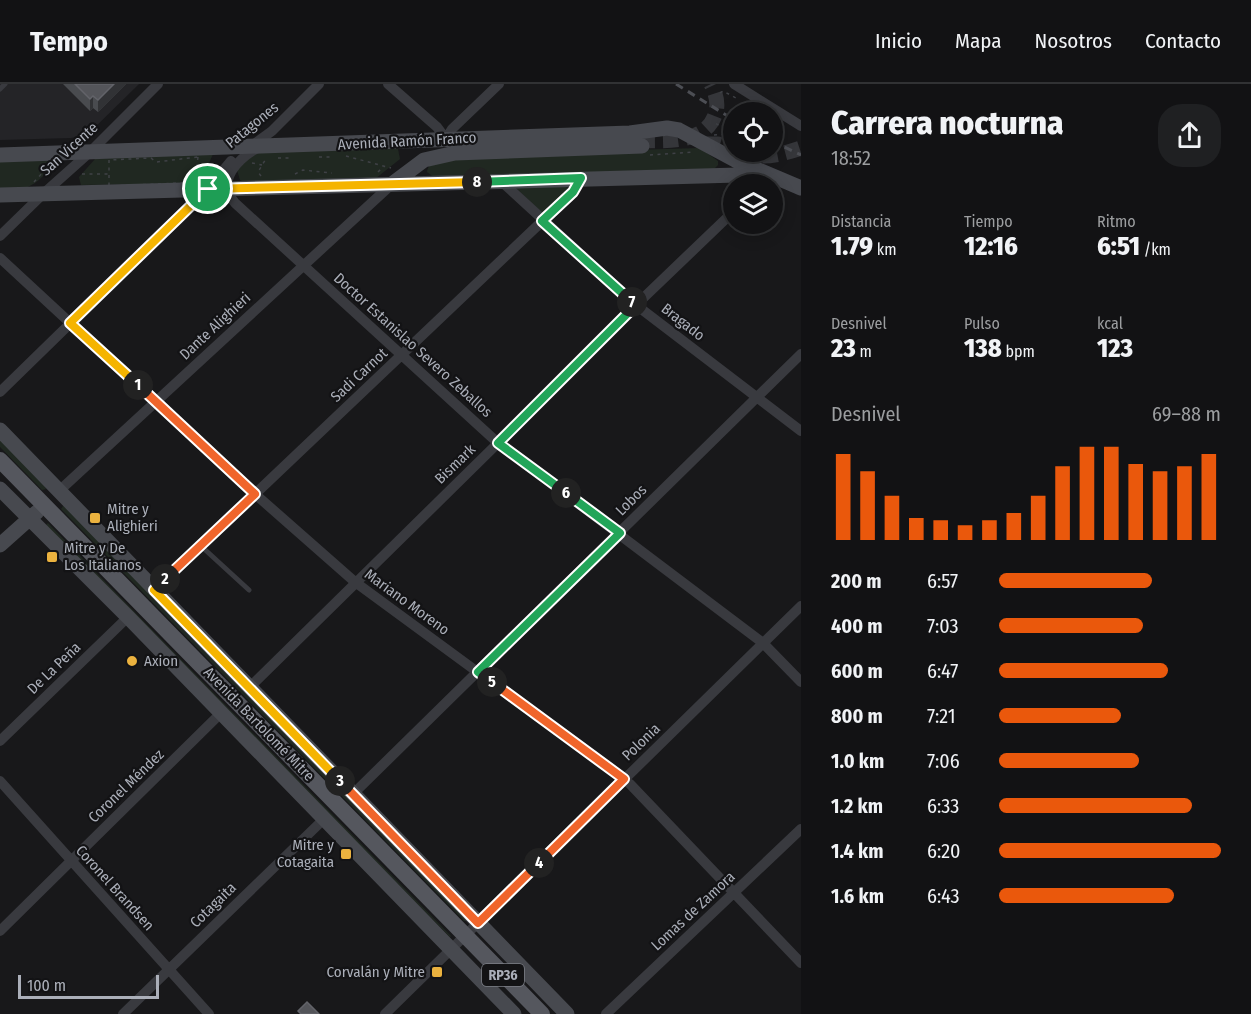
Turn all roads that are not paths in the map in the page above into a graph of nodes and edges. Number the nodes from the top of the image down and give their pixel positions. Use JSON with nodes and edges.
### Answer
{"nodes":[{"id":1,"x":6,"y":84,"type":"edge"},
{"id":2,"x":158,"y":84,"type":"edge"},
{"id":3,"x":320,"y":84,"type":"edge"},
{"id":4,"x":388,"y":84,"type":"edge"},
{"id":5,"x":499,"y":84,"type":"edge"},
{"id":6,"x":734,"y":84,"type":"edge"},
{"id":7,"x":0,"y":89,"type":"edge"},
{"id":8,"x":801,"y":126,"type":"edge"},
{"id":9,"x":446,"y":138,"type":"junction"},
{"id":10,"x":373,"y":143,"type":"junction"},
{"id":11,"x":254,"y":147,"type":"junction"},
{"id":12,"x":90,"y":152,"type":"junction"},
{"id":13,"x":0,"y":155,"type":"edge"},
{"id":14,"x":751,"y":174,"type":"edge"},
{"id":15,"x":723,"y":175,"type":"edge"},
{"id":16,"x":581,"y":178,"type":"junction"},
{"id":17,"x":501,"y":181,"type":"junction"},
{"id":18,"x":392,"y":184,"type":"junction"},
{"id":19,"x":783,"y":185,"type":"edge"},
{"id":20,"x":38,"y":188,"type":"junction"},
{"id":21,"x":801,"y":188,"type":"edge"},
{"id":22,"x":208,"y":189,"type":"junction"},
{"id":23,"x":227,"y":189,"type":"junction"},
{"id":24,"x":783,"y":190,"type":"edge"},
{"id":25,"x":0,"y":195,"type":"edge"},
{"id":26,"x":801,"y":198,"type":"edge"},
{"id":27,"x":542,"y":221,"type":"junction"},
{"id":28,"x":723,"y":222,"type":"edge"},
{"id":29,"x":0,"y":236,"type":"edge"},
{"id":30,"x":0,"y":258,"type":"edge"},
{"id":31,"x":303,"y":266,"type":"junction"},
{"id":32,"x":636,"y":305,"type":"junction"},
{"id":33,"x":70,"y":323,"type":"junction"},
{"id":34,"x":403,"y":354,"type":"junction"},
{"id":35,"x":801,"y":354,"type":"edge"},
{"id":36,"x":0,"y":392,"type":"edge"},
{"id":37,"x":757,"y":397,"type":"junction"},
{"id":38,"x":156,"y":402,"type":"junction"},
{"id":39,"x":0,"y":430,"type":"edge"},
{"id":40,"x":801,"y":431,"type":"edge"},
{"id":41,"x":498,"y":443,"type":"junction"},
{"id":42,"x":0,"y":460,"type":"edge"},
{"id":43,"x":0,"y":489,"type":"edge"},
{"id":44,"x":58,"y":491,"type":"junction"},
{"id":45,"x":255,"y":494,"type":"junction"},
{"id":46,"x":44,"y":505,"type":"junction"},
{"id":47,"x":29,"y":518,"type":"junction"},
{"id":48,"x":620,"y":533,"type":"junction"},
{"id":49,"x":0,"y":545,"type":"edge"},
{"id":50,"x":201,"y":546,"type":"junction"},
{"id":51,"x":355,"y":582,"type":"junction"},
{"id":52,"x":154,"y":590,"type":"junction"},
{"id":53,"x":249,"y":590,"type":"dead end"},
{"id":54,"x":801,"y":606,"type":"edge"},
{"id":55,"x":128,"y":617,"type":"junction"},
{"id":56,"x":763,"y":643,"type":"junction"},
{"id":57,"x":478,"y":672,"type":"junction"},
{"id":58,"x":801,"y":682,"type":"edge"},
{"id":59,"x":250,"y":687,"type":"junction"},
{"id":60,"x":222,"y":713,"type":"junction"},
{"id":61,"x":0,"y":741,"type":"edge"},
{"id":62,"x":624,"y":779,"type":"junction"},
{"id":63,"x":0,"y":781,"type":"edge"},
{"id":64,"x":353,"y":794,"type":"junction"},
{"id":65,"x":325,"y":818,"type":"junction"},
{"id":66,"x":801,"y":829,"type":"edge"},
{"id":67,"x":71,"y":861,"type":"junction"},
{"id":68,"x":734,"y":892,"type":"junction"},
{"id":69,"x":478,"y":923,"type":"junction"},
{"id":70,"x":0,"y":931,"type":"edge"},
{"id":71,"x":465,"y":936,"type":"junction"},
{"id":72,"x":451,"y":950,"type":"junction"},
{"id":73,"x":801,"y":963,"type":"edge"},
{"id":74,"x":168,"y":970,"type":"junction"},
{"id":75,"x":123,"y":1014,"type":"edge"},
{"id":76,"x":209,"y":1014,"type":"edge"},
{"id":77,"x":385,"y":1014,"type":"edge"},
{"id":78,"x":514,"y":1014,"type":"edge"},
{"id":79,"x":542,"y":1014,"type":"edge"},
{"id":80,"x":567,"y":1014,"type":"edge"},
{"id":81,"x":606,"y":1014,"type":"edge"}],
"edges":[{"from":1,"to":7,"type":"lane"},
{"from":2,"to":12,"type":"street","name":"San Vicente"},
{"from":3,"to":11,"type":"street","name":"Patagones"},
{"from":4,"to":9,"type":"street"},
{"from":5,"to":9,"type":"street"},
{"from":6,"to":8,"type":"street"},
{"from":9,"to":10,"type":"main road","name":"Avenida Ramón Franco"},
{"from":9,"to":14,"type":"main road","name":"Avenida Ramón Franco"},
{"from":10,"to":11,"type":"main road","name":"Avenida Ramón Franco"},
{"from":10,"to":18,"type":"main road"},
{"from":11,"to":12,"type":"main road","name":"Avenida Ramón Franco"},
{"from":11,"to":22,"type":"street","name":"Patagones"},
{"from":11,"to":23,"type":"street"},
{"from":12,"to":13,"type":"main road","name":"Avenida Ramón Franco"},
{"from":12,"to":20,"type":"street","name":"San Vicente"},
{"from":15,"to":16,"type":"main road","name":"Avenida Ramón Franco"},
{"from":16,"to":17,"type":"main road","name":"Avenida Ramón Franco"},
{"from":16,"to":27,"type":"street","name":"Sadi Carnot"},
{"from":17,"to":18,"type":"main road","name":"Avenida Ramón Franco"},
{"from":17,"to":27,"type":"street","name":"Bragado"},
{"from":18,"to":23,"type":"main road","name":"Avenida Ramón Franco"},
{"from":18,"to":31,"type":"street","name":"Dante Alighieri"},
{"from":19,"to":21,"type":"main road","name":"Avenida Ramón Franco"},
{"from":20,"to":22,"type":"main road","name":"Avenida Ramón Franco"},
{"from":20,"to":25,"type":"main road","name":"Avenida Ramón Franco"},
{"from":20,"to":29,"type":"street","name":"San Vicente"},
{"from":22,"to":23,"type":"main road","name":"Avenida Ramón Franco"},
{"from":22,"to":33,"type":"street","name":"Patagones"},
{"from":23,"to":31,"type":"street","name":"Doctor Estanislao Severo Zeballos"},
{"from":24,"to":26,"type":"main road","name":"Avenida Ramón Franco"},
{"from":27,"to":32,"type":"street","name":"Bragado"},
{"from":27,"to":34,"type":"street","name":"Sadi Carnot"},
{"from":28,"to":32,"type":"street","name":"Bismark"},
{"from":30,"to":33,"type":"street","name":"Mariano Moreno"},
{"from":31,"to":34,"type":"street","name":"Doctor Estanislao Severo Zeballos"},
{"from":31,"to":38,"type":"street","name":"Dante Alighieri"},
{"from":32,"to":37,"type":"street","name":"Bragado"},
{"from":32,"to":41,"type":"street","name":"Bismark"},
{"from":33,"to":36,"type":"street","name":"Patagones"},
{"from":33,"to":38,"type":"street","name":"Mariano Moreno"},
{"from":34,"to":41,"type":"street","name":"Doctor Estanislao Severo Zeballos"},
{"from":34,"to":45,"type":"street","name":"Sadi Carnot"},
{"from":35,"to":37,"type":"street","name":"Lobos"},
{"from":37,"to":40,"type":"street","name":"Bragado"},
{"from":37,"to":48,"type":"street","name":"Lobos"},
{"from":38,"to":44,"type":"street","name":"Dante Alighieri"},
{"from":38,"to":45,"type":"street","name":"Mariano Moreno"},
{"from":39,"to":44,"type":"main road","name":"Avenida Bartolomé Mitre"},
{"from":41,"to":48,"type":"street","name":"Doctor Estanislao Severo Zeballos"},
{"from":41,"to":51,"type":"street","name":"Bismark"},
{"from":42,"to":46,"type":"main road","name":"Avenida Bartolomé Mitre","number":"RP36"},
{"from":43,"to":47,"type":"main road","name":"Avenida Bartolomé Mitre"},
{"from":44,"to":46,"type":"main road"},
{"from":44,"to":52,"type":"main road","name":"Avenida Bartolomé Mitre"},
{"from":45,"to":50,"type":"street","name":"Sadi Carnot"},
{"from":45,"to":51,"type":"street","name":"Mariano Moreno"},
{"from":46,"to":47,"type":"main road"},
{"from":46,"to":71,"type":"main road","name":"Avenida Bartolomé Mitre","number":"RP36"},
{"from":47,"to":49,"type":"main road"},
{"from":47,"to":55,"type":"main road","name":"Avenida Bartolomé Mitre"},
{"from":48,"to":56,"type":"street","name":"Doctor Estanislao Severo Zeballos"},
{"from":48,"to":57,"type":"street","name":"Lobos"},
{"from":50,"to":52,"type":"street","name":"Sadi Carnot"},
{"from":50,"to":53,"type":"lane"},
{"from":51,"to":57,"type":"street","name":"Mariano Moreno"},
{"from":51,"to":59,"type":"street","name":"Bismark"},
{"from":52,"to":59,"type":"main road","name":"Avenida Bartolomé Mitre"},
{"from":54,"to":56,"type":"street","name":"Polonia"},
{"from":55,"to":60,"type":"main road","name":"Avenida Bartolomé Mitre"},
{"from":55,"to":61,"type":"street","name":"De La Peña"},
{"from":56,"to":58,"type":"street","name":"Doctor Estanislao Severo Zeballos"},
{"from":56,"to":62,"type":"street","name":"Polonia"},
{"from":57,"to":62,"type":"street","name":"Mariano Moreno"},
{"from":57,"to":64,"type":"street","name":"Lobos"},
{"from":59,"to":64,"type":"main road","name":"Avenida Bartolomé Mitre"},
{"from":60,"to":65,"type":"main road","name":"Avenida Bartolomé Mitre"},
{"from":60,"to":67,"type":"street","name":"Coronel Méndez"},
{"from":62,"to":68,"type":"street","name":"Mariano Moreno"},
{"from":62,"to":69,"type":"street","name":"Polonia"},
{"from":63,"to":67,"type":"street","name":"Coronel Brandsen"},
{"from":64,"to":69,"type":"main road","name":"Avenida Bartolomé Mitre"},
{"from":65,"to":72,"type":"main road","name":"Avenida Bartolomé Mitre"},
{"from":65,"to":74,"type":"street","name":"Cotagaita"},
{"from":66,"to":68,"type":"street","name":"Lomas de Zamora"},
{"from":67,"to":70,"type":"street","name":"Coronel Méndez"},
{"from":67,"to":74,"type":"street","name":"Coronel Brandsen"},
{"from":68,"to":73,"type":"street","name":"Mariano Moreno"},
{"from":68,"to":81,"type":"street","name":"Lomas de Zamora"},
{"from":69,"to":71,"type":"street","name":"Polonia"},
{"from":69,"to":80,"type":"main road","name":"Avenida Bartolomé Mitre"},
{"from":71,"to":72,"type":"street","name":"Polonia"},
{"from":71,"to":79,"type":"main road","name":"Avenida Bartolomé Mitre","number":"RP36"},
{"from":72,"to":77,"type":"street","name":"Polonia"},
{"from":72,"to":78,"type":"main road","name":"Avenida Bartolomé Mitre"},
{"from":74,"to":75,"type":"street","name":"Cotagaita"},
{"from":74,"to":76,"type":"street","name":"Coronel Brandsen"}]}
